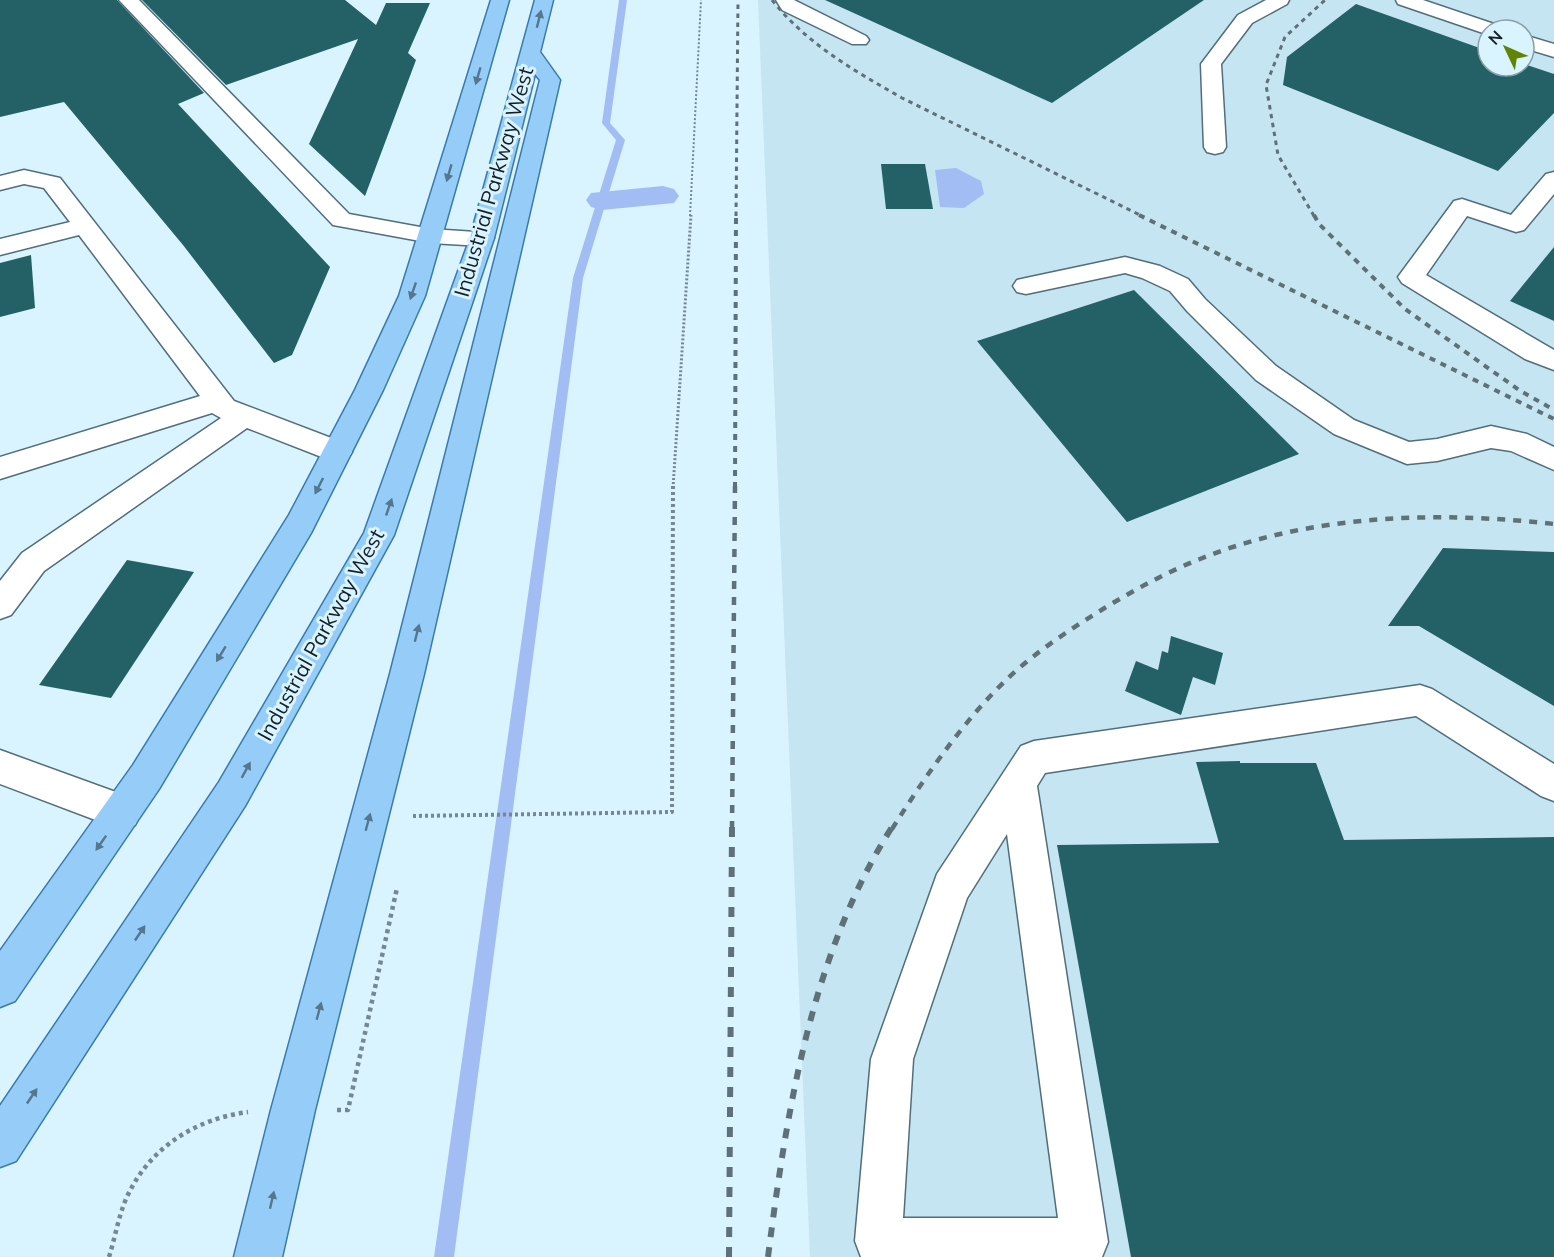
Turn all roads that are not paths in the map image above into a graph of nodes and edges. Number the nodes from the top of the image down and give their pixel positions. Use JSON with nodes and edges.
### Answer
{"nodes":[{"id":1,"x":128,"y":0,"type":"edge"},
{"id":2,"x":500,"y":0,"type":"edge"},
{"id":3,"x":544,"y":0,"type":"edge"},
{"id":4,"x":785,"y":0,"type":"edge"},
{"id":5,"x":1280,"y":0,"type":"edge"},
{"id":6,"x":1405,"y":0,"type":"edge"},
{"id":7,"x":1476,"y":24,"type":"edge"},
{"id":8,"x":859,"y":40,"type":"dead end"},
{"id":9,"x":1536,"y":45,"type":"edge"},
{"id":10,"x":1554,"y":51,"type":"edge"},
{"id":11,"x":530,"y":52,"type":"junction"},
{"id":12,"x":1215,"y":147,"type":"dead end"},
{"id":13,"x":1554,"y":179,"type":"edge"},
{"id":14,"x":0,"y":183,"type":"edge"},
{"id":15,"x":85,"y":226,"type":"junction"},
{"id":16,"x":431,"y":236,"type":"junction"},
{"id":17,"x":482,"y":238,"type":"junction"},
{"id":18,"x":0,"y":247,"type":"edge"},
{"id":19,"x":1026,"y":286,"type":"dead end"},
{"id":20,"x":1554,"y":361,"type":"edge"},
{"id":21,"x":218,"y":401,"type":"junction"},
{"id":22,"x":244,"y":416,"type":"junction"},
{"id":23,"x":337,"y":452,"type":"junction"},
{"id":24,"x":1554,"y":459,"type":"edge"},
{"id":25,"x":0,"y":468,"type":"edge"},
{"id":26,"x":0,"y":605,"type":"edge"},
{"id":27,"x":0,"y":767,"type":"edge"},
{"id":28,"x":1018,"y":783,"type":"junction"},
{"id":29,"x":1554,"y":784,"type":"edge"},
{"id":30,"x":122,"y":812,"type":"junction"},
{"id":31,"x":0,"y":986,"type":"edge"},
{"id":32,"x":0,"y":1145,"type":"edge"},
{"id":33,"x":258,"y":1257,"type":"edge"}],
"edges":[{"from":1,"to":16,"type":"lane"},
{"from":2,"to":16,"type":"main road","one_way":true},
{"from":11,"to":3,"type":"main road","name":"Industrial Parkway West","one_way":true},
{"from":4,"to":8,"type":"lane"},
{"from":5,"to":12,"type":"lane"},
{"from":6,"to":7,"type":"lane"},
{"from":9,"to":10,"type":"lane"},
{"from":11,"to":17,"type":"main road","name":"Industrial Parkway West"},
{"from":33,"to":11,"type":"main road","one_way":true},
{"from":13,"to":20,"type":"lane"},
{"from":14,"to":15,"type":"lane"},
{"from":15,"to":18,"type":"lane"},
{"from":15,"to":21,"type":"lane"},
{"from":16,"to":17,"type":"lane"},
{"from":16,"to":23,"type":"main road","one_way":true},
{"from":32,"to":17,"type":"main road","name":"Industrial Parkway West","one_way":true},
{"from":19,"to":24,"type":"lane"},
{"from":21,"to":22,"type":"lane"},
{"from":21,"to":25,"type":"lane"},
{"from":22,"to":23,"type":"lane"},
{"from":22,"to":26,"type":"lane"},
{"from":23,"to":30,"type":"main road","one_way":true},
{"from":27,"to":30,"type":"lane"},
{"from":28,"to":28,"type":"lane"},
{"from":28,"to":29,"type":"lane"},
{"from":30,"to":31,"type":"main road","one_way":true}]}
